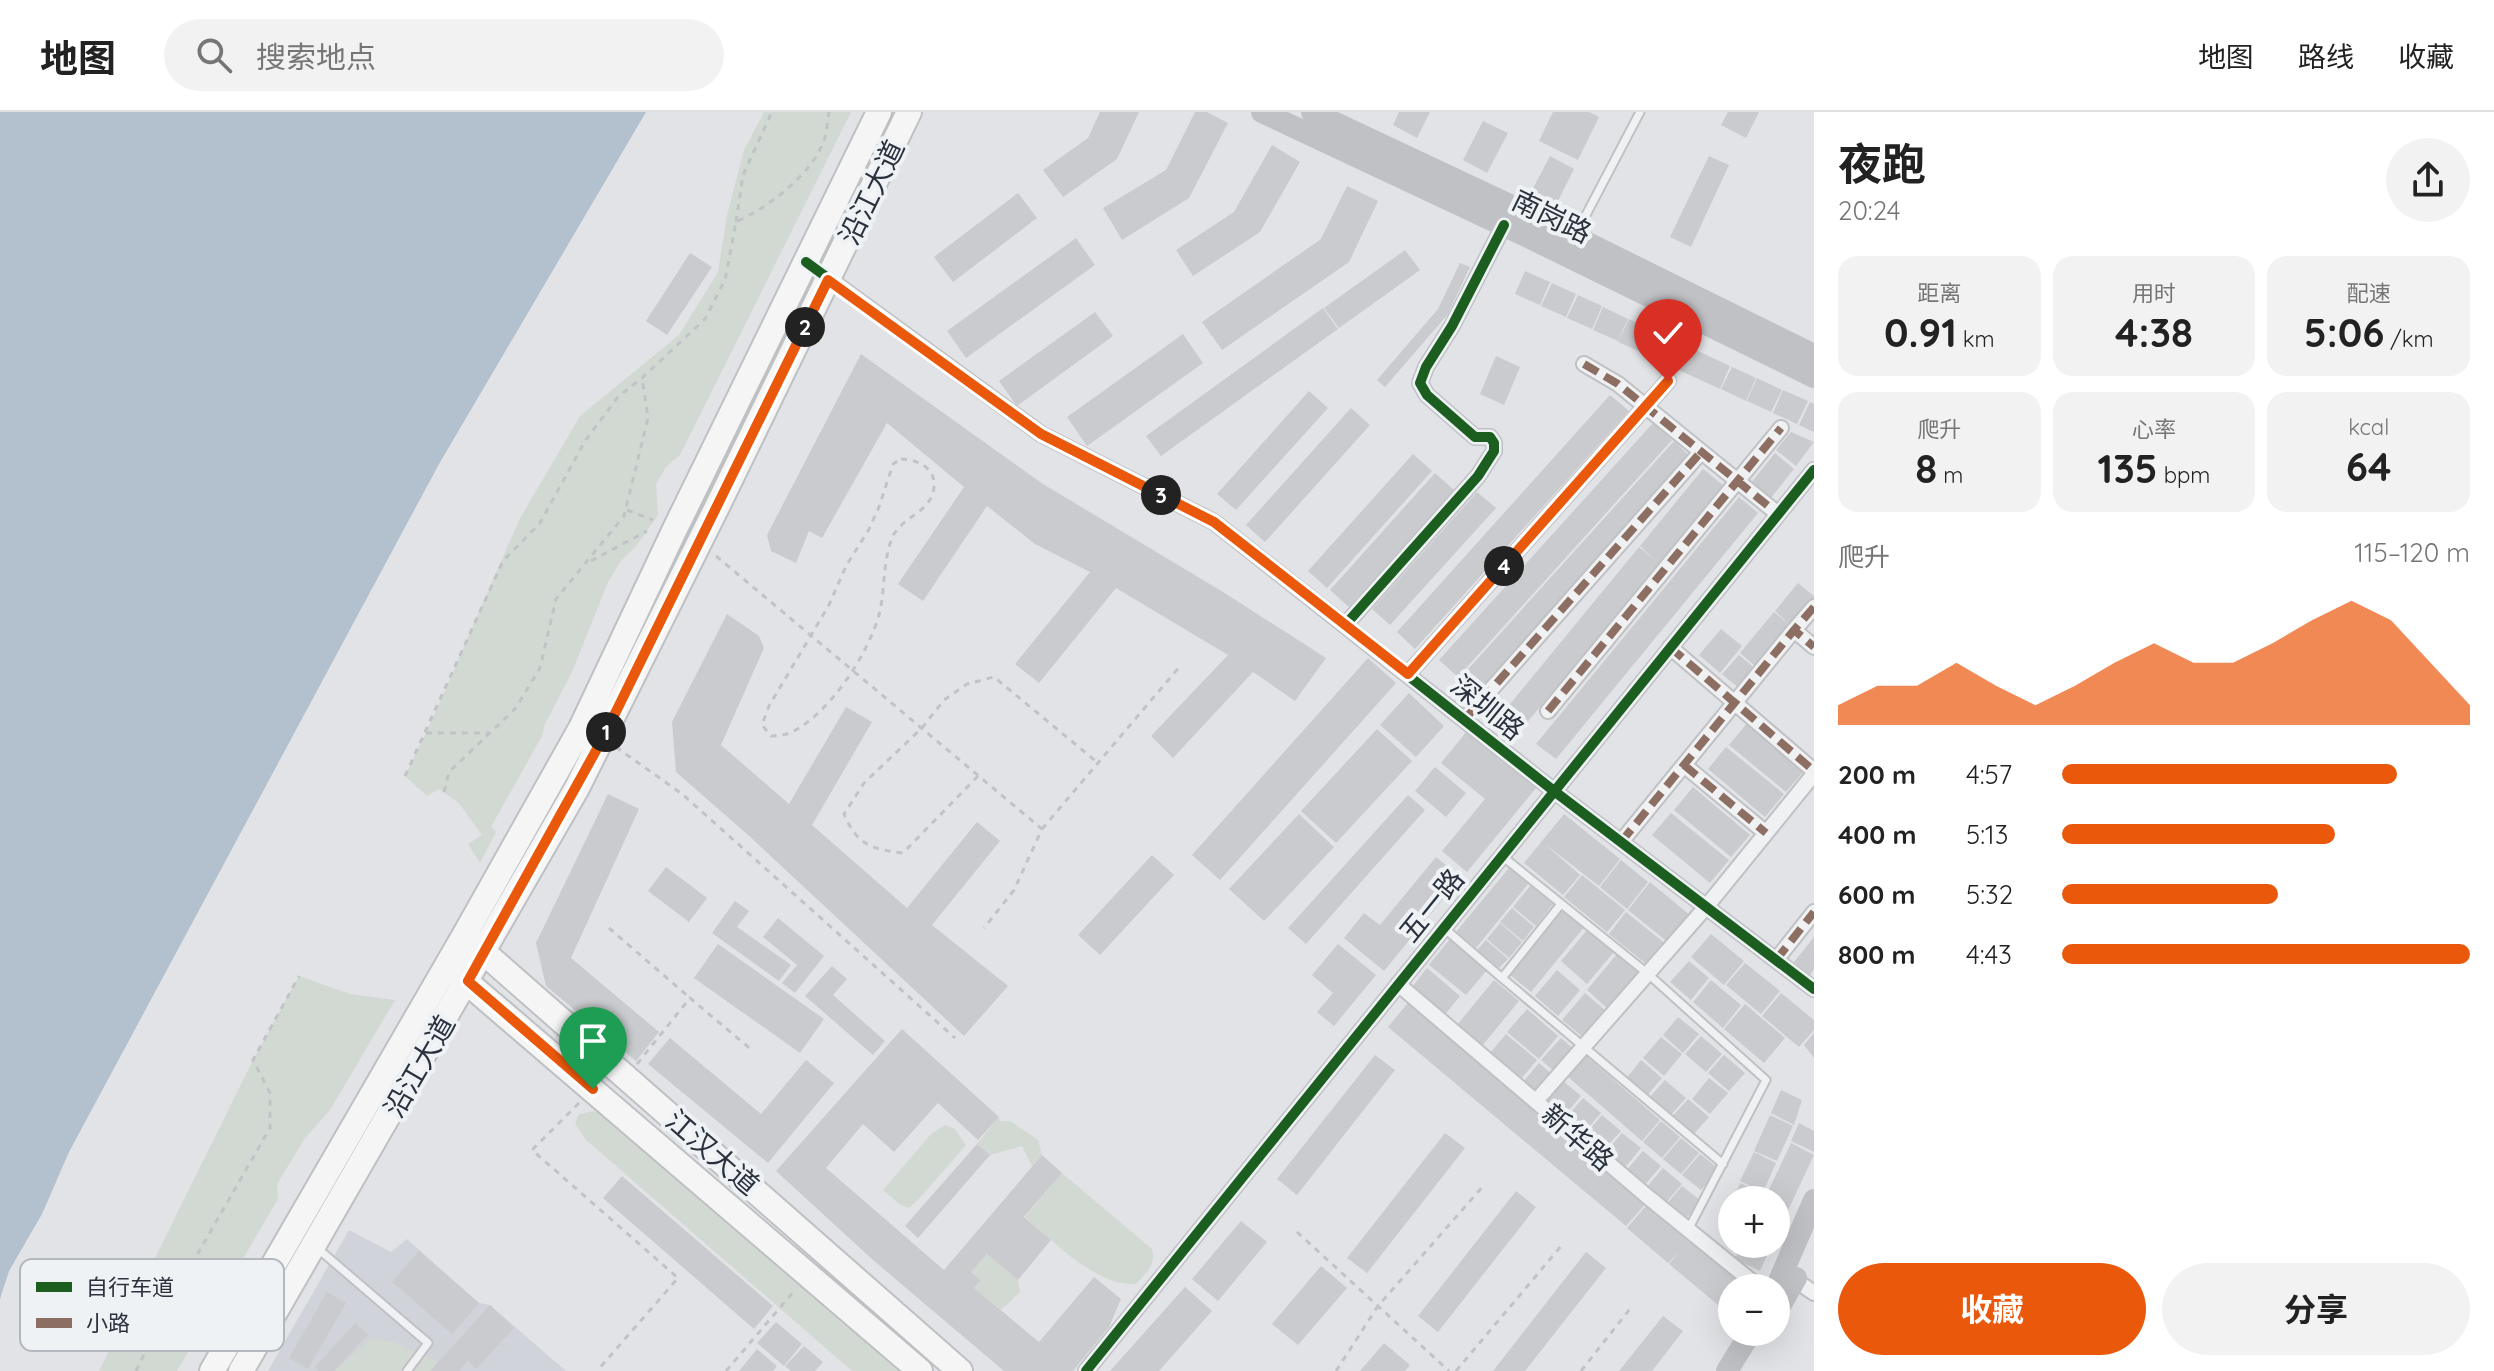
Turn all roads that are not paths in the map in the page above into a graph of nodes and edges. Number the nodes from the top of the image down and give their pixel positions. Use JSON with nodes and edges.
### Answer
{"nodes":[{"id":1,"x":879,"y":112,"type":"edge"},
{"id":2,"x":909,"y":112,"type":"edge"},
{"id":3,"x":1262,"y":112,"type":"edge"},
{"id":4,"x":1312,"y":112,"type":"edge"},
{"id":5,"x":1640,"y":112,"type":"edge"},
{"id":6,"x":1504,"y":225,"type":"junction"},
{"id":7,"x":1574,"y":237,"type":"junction"},
{"id":8,"x":806,"y":262,"type":"junction"},
{"id":9,"x":828,"y":280,"type":"junction"},
{"id":10,"x":1814,"y":355,"type":"edge"},
{"id":11,"x":1584,"y":364,"type":"dead end"},
{"id":12,"x":1814,"y":377,"type":"edge"},
{"id":13,"x":1668,"y":381,"type":"dead end"},
{"id":14,"x":1647,"y":407,"type":"junction"},
{"id":15,"x":1781,"y":428,"type":"dead end"},
{"id":16,"x":1701,"y":452,"type":"junction"},
{"id":17,"x":1814,"y":470,"type":"edge"},
{"id":18,"x":1738,"y":481,"type":"junction"},
{"id":19,"x":1778,"y":514,"type":"junction"},
{"id":20,"x":1814,"y":607,"type":"edge"},
{"id":21,"x":1346,"y":624,"type":"junction"},
{"id":22,"x":1794,"y":630,"type":"junction"},
{"id":23,"x":1670,"y":647,"type":"junction"},
{"id":24,"x":1814,"y":647,"type":"edge"},
{"id":25,"x":1408,"y":674,"type":"junction"},
{"id":26,"x":1735,"y":702,"type":"junction"},
{"id":27,"x":1548,"y":711,"type":"dead end"},
{"id":28,"x":1465,"y":719,"type":"junction"},
{"id":29,"x":1684,"y":765,"type":"junction"},
{"id":30,"x":1814,"y":772,"type":"edge"},
{"id":31,"x":1554,"y":791,"type":"junction"},
{"id":32,"x":1766,"y":833,"type":"junction"},
{"id":33,"x":1621,"y":842,"type":"junction"},
{"id":34,"x":1502,"y":856,"type":"junction"},
{"id":35,"x":1561,"y":904,"type":"junction"},
{"id":36,"x":1706,"y":907,"type":"junction"},
{"id":37,"x":1814,"y":912,"type":"edge"},
{"id":38,"x":1444,"y":928,"type":"junction"},
{"id":39,"x":464,"y":936,"type":"junction"},
{"id":40,"x":485,"y":951,"type":"junction"},
{"id":41,"x":1776,"y":960,"type":"junction"},
{"id":42,"x":446,"y":966,"type":"junction"},
{"id":43,"x":1647,"y":973,"type":"junction"},
{"id":44,"x":1502,"y":978,"type":"junction"},
{"id":45,"x":468,"y":981,"type":"junction"},
{"id":46,"x":1398,"y":984,"type":"junction"},
{"id":47,"x":1814,"y":989,"type":"edge"},
{"id":48,"x":1584,"y":1046,"type":"junction"},
{"id":49,"x":1536,"y":1101,"type":"junction"},
{"id":50,"x":1723,"y":1164,"type":"junction"},
{"id":51,"x":1814,"y":1200,"type":"edge"},
{"id":52,"x":1688,"y":1230,"type":"junction"},
{"id":53,"x":1814,"y":1237,"type":"edge"},
{"id":54,"x":314,"y":1245,"type":"junction"},
{"id":55,"x":277,"y":1259,"type":"edge"},
{"id":56,"x":1743,"y":1274,"type":"edge"},
{"id":57,"x":1800,"y":1283,"type":"edge"},
{"id":58,"x":284,"y":1297,"type":"edge"},
{"id":59,"x":1742,"y":1346,"type":"edge"},
{"id":60,"x":1757,"y":1346,"type":"edge"},
{"id":61,"x":224,"y":1351,"type":"edge"},
{"id":62,"x":253,"y":1351,"type":"edge"},
{"id":63,"x":915,"y":1369,"type":"edge"},
{"id":64,"x":212,"y":1371,"type":"edge"},
{"id":65,"x":241,"y":1371,"type":"edge"},
{"id":66,"x":407,"y":1371,"type":"edge"},
{"id":67,"x":960,"y":1371,"type":"edge"},
{"id":68,"x":1086,"y":1371,"type":"edge"},
{"id":69,"x":1727,"y":1371,"type":"edge"},
{"id":70,"x":1742,"y":1371,"type":"edge"}],
"edges":[{"from":1,"to":8,"type":"main road","name":"沿江大道"},
{"from":2,"to":9,"type":"main road","name":"沿江大道"},
{"from":3,"to":6,"type":"main road","name":"南岗路"},
{"from":4,"to":7,"type":"main road","name":"南岗路"},
{"from":5,"to":7,"type":"lane"},
{"from":6,"to":12,"type":"main road","name":"南岗路"},
{"from":6,"to":21,"type":"street"},
{"from":7,"to":10,"type":"main road","name":"南岗路"},
{"from":8,"to":9,"type":"street","name":"深圳路"},
{"from":8,"to":39,"type":"main road","name":"沿江大道"},
{"from":9,"to":21,"type":"street","name":"深圳路"},
{"from":9,"to":40,"type":"main road","name":"沿江大道"},
{"from":11,"to":14,"type":"street"},
{"from":13,"to":14,"type":"street"},
{"from":14,"to":16,"type":"street"},
{"from":14,"to":25,"type":"street"},
{"from":15,"to":18,"type":"street"},
{"from":16,"to":18,"type":"street"},
{"from":16,"to":28,"type":"street"},
{"from":17,"to":19,"type":"street","name":"五一路"},
{"from":18,"to":19,"type":"street"},
{"from":18,"to":27,"type":"street"},
{"from":19,"to":23,"type":"street","name":"五一路"},
{"from":20,"to":22,"type":"street"},
{"from":21,"to":25,"type":"street","name":"深圳路"},
{"from":22,"to":24,"type":"street"},
{"from":22,"to":26,"type":"street"},
{"from":23,"to":26,"type":"street"},
{"from":23,"to":31,"type":"street","name":"五一路"},
{"from":25,"to":28,"type":"street","name":"深圳路"},
{"from":26,"to":29,"type":"street"},
{"from":26,"to":30,"type":"street"},
{"from":28,"to":31,"type":"street","name":"深圳路"},
{"from":29,"to":32,"type":"street"},
{"from":29,"to":33,"type":"street"},
{"from":30,"to":32,"type":"street"},
{"from":31,"to":33,"type":"street","name":"深圳路"},
{"from":31,"to":34,"type":"street","name":"五一路"},
{"from":32,"to":36,"type":"street"},
{"from":33,"to":36,"type":"street","name":"深圳路"},
{"from":34,"to":35,"type":"lane"},
{"from":34,"to":38,"type":"street","name":"五一路"},
{"from":35,"to":43,"type":"lane"},
{"from":35,"to":44,"type":"lane"},
{"from":36,"to":41,"type":"street","name":"深圳路"},
{"from":36,"to":43,"type":"street"},
{"from":37,"to":41,"type":"street"},
{"from":38,"to":44,"type":"lane"},
{"from":38,"to":46,"type":"street","name":"五一路"},
{"from":39,"to":40,"type":"main road","name":"江汉大道"},
{"from":39,"to":42,"type":"main road","name":"沿江大道"},
{"from":40,"to":45,"type":"main road","name":"沿江大道"},
{"from":40,"to":67,"type":"main road","name":"江汉大道"},
{"from":41,"to":47,"type":"street","name":"深圳路"},
{"from":42,"to":45,"type":"main road","name":"江汉大道"},
{"from":42,"to":55,"type":"main road","name":"沿江大道"},
{"from":43,"to":48,"type":"street"},
{"from":43,"to":50,"type":"lane"},
{"from":44,"to":48,"type":"lane"},
{"from":45,"to":54,"type":"main road","name":"沿江大道"},
{"from":45,"to":63,"type":"main road","name":"江汉大道"},
{"from":46,"to":49,"type":"street","name":"新华路"},
{"from":46,"to":68,"type":"street","name":"五一路"},
{"from":48,"to":49,"type":"street"},
{"from":48,"to":50,"type":"lane"},
{"from":49,"to":52,"type":"street","name":"新华路"},
{"from":50,"to":52,"type":"lane"},
{"from":51,"to":57,"type":"main road"},
{"from":52,"to":56,"type":"street","name":"新华路"},
{"from":53,"to":57,"type":"main road"},
{"from":54,"to":58,"type":"main road","name":"沿江大道"},
{"from":54,"to":66,"type":"lane"},
{"from":59,"to":69,"type":"main road"},
{"from":60,"to":70,"type":"main road"},
{"from":61,"to":64,"type":"main road","name":"沿江大道"},
{"from":62,"to":65,"type":"main road","name":"沿江大道"}]}
